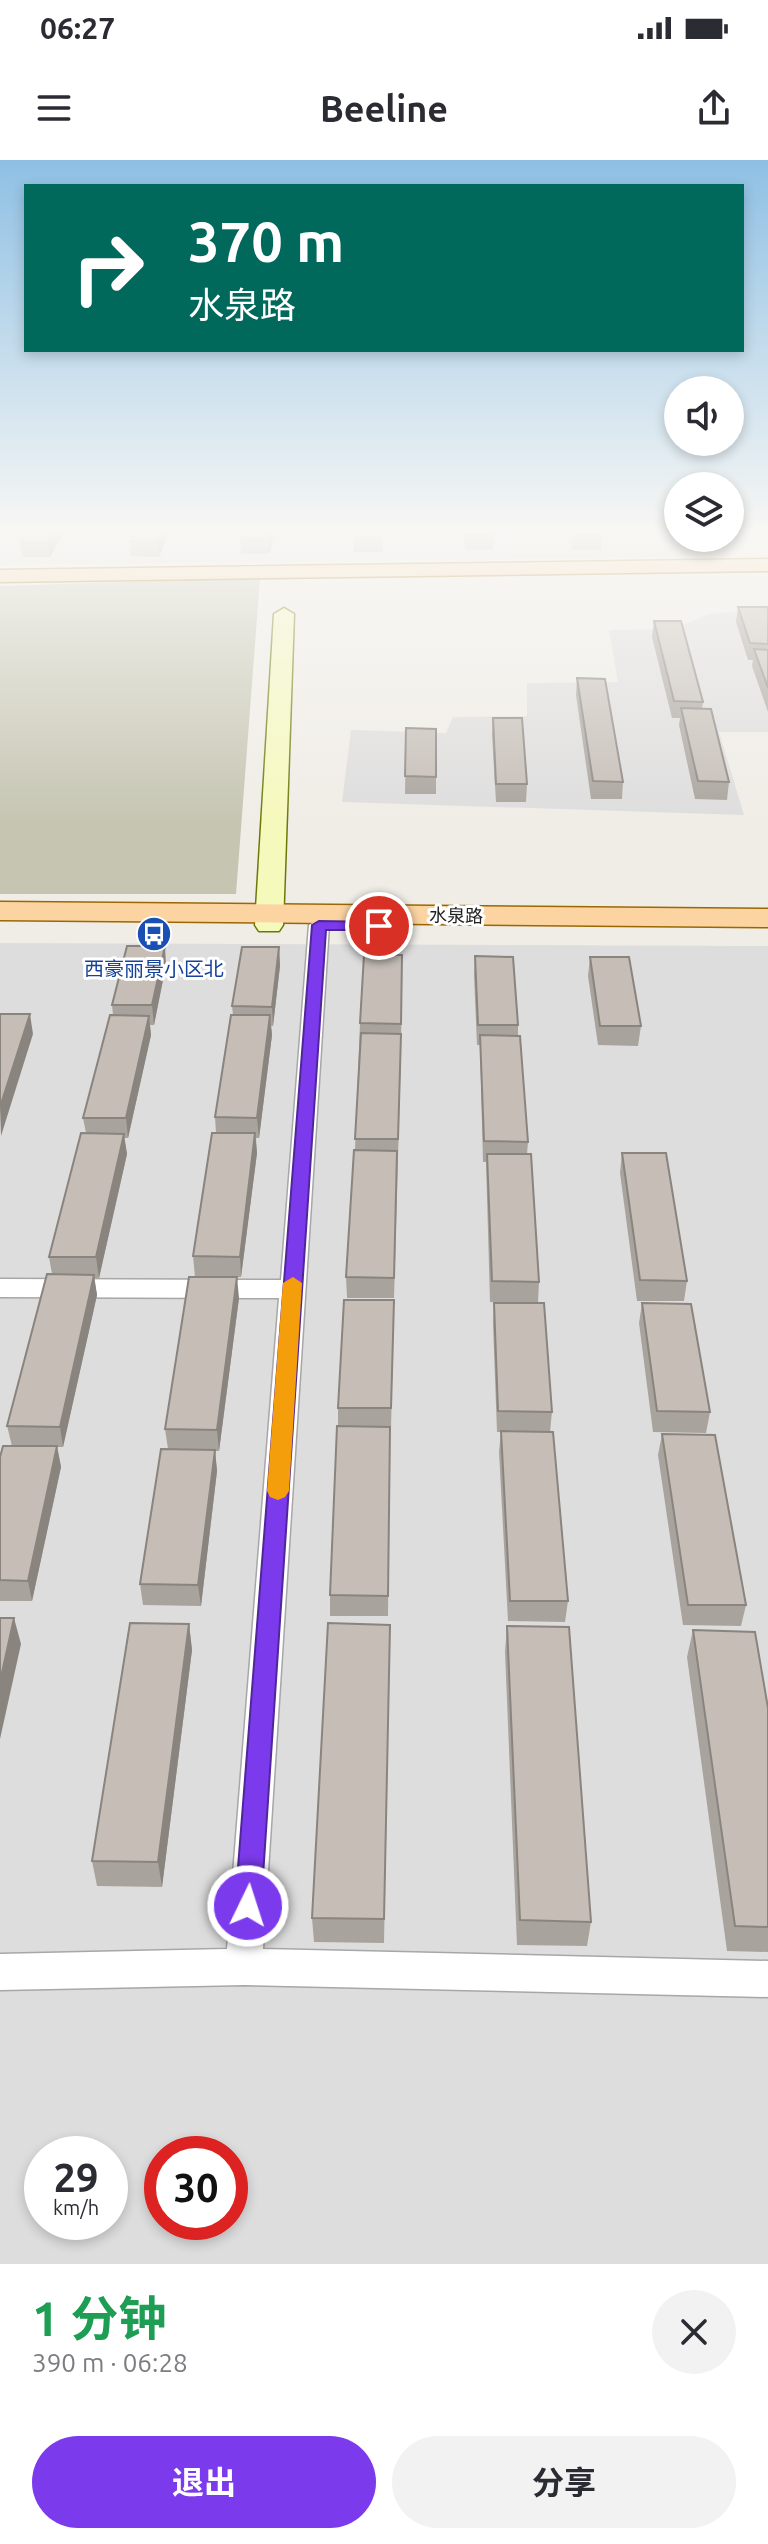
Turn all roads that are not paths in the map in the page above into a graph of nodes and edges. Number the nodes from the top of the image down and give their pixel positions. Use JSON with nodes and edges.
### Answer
{"nodes":[{"id":1,"x":283,"y":626,"type":"edge"},
{"id":2,"x":0,"y":911,"type":"edge"},
{"id":3,"x":768,"y":918,"type":"edge"},
{"id":4,"x":269,"y":919,"type":"junction"},
{"id":5,"x":0,"y":923,"type":"edge"},
{"id":6,"x":319,"y":925,"type":"junction"},
{"id":7,"x":768,"y":929,"type":"edge"},
{"id":8,"x":0,"y":1288,"type":"edge"},
{"id":9,"x":292,"y":1289,"type":"junction"},
{"id":10,"x":244,"y":1967,"type":"junction"},
{"id":11,"x":0,"y":1972,"type":"edge"},
{"id":12,"x":768,"y":1979,"type":"edge"}],
"edges":[{"from":1,"to":4,"type":"street"},
{"from":2,"to":4,"type":"main road","name":"水泉路"},
{"from":3,"to":4,"type":"main road","name":"水泉路"},
{"from":4,"to":5,"type":"main road","name":"水泉路"},
{"from":4,"to":6,"type":"main road","name":"水泉路"},
{"from":6,"to":7,"type":"main road","name":"水泉路"},
{"from":6,"to":9,"type":"street"},
{"from":8,"to":9,"type":"street"},
{"from":9,"to":10,"type":"street"},
{"from":10,"to":11,"type":"street"},
{"from":10,"to":12,"type":"street"}]}
